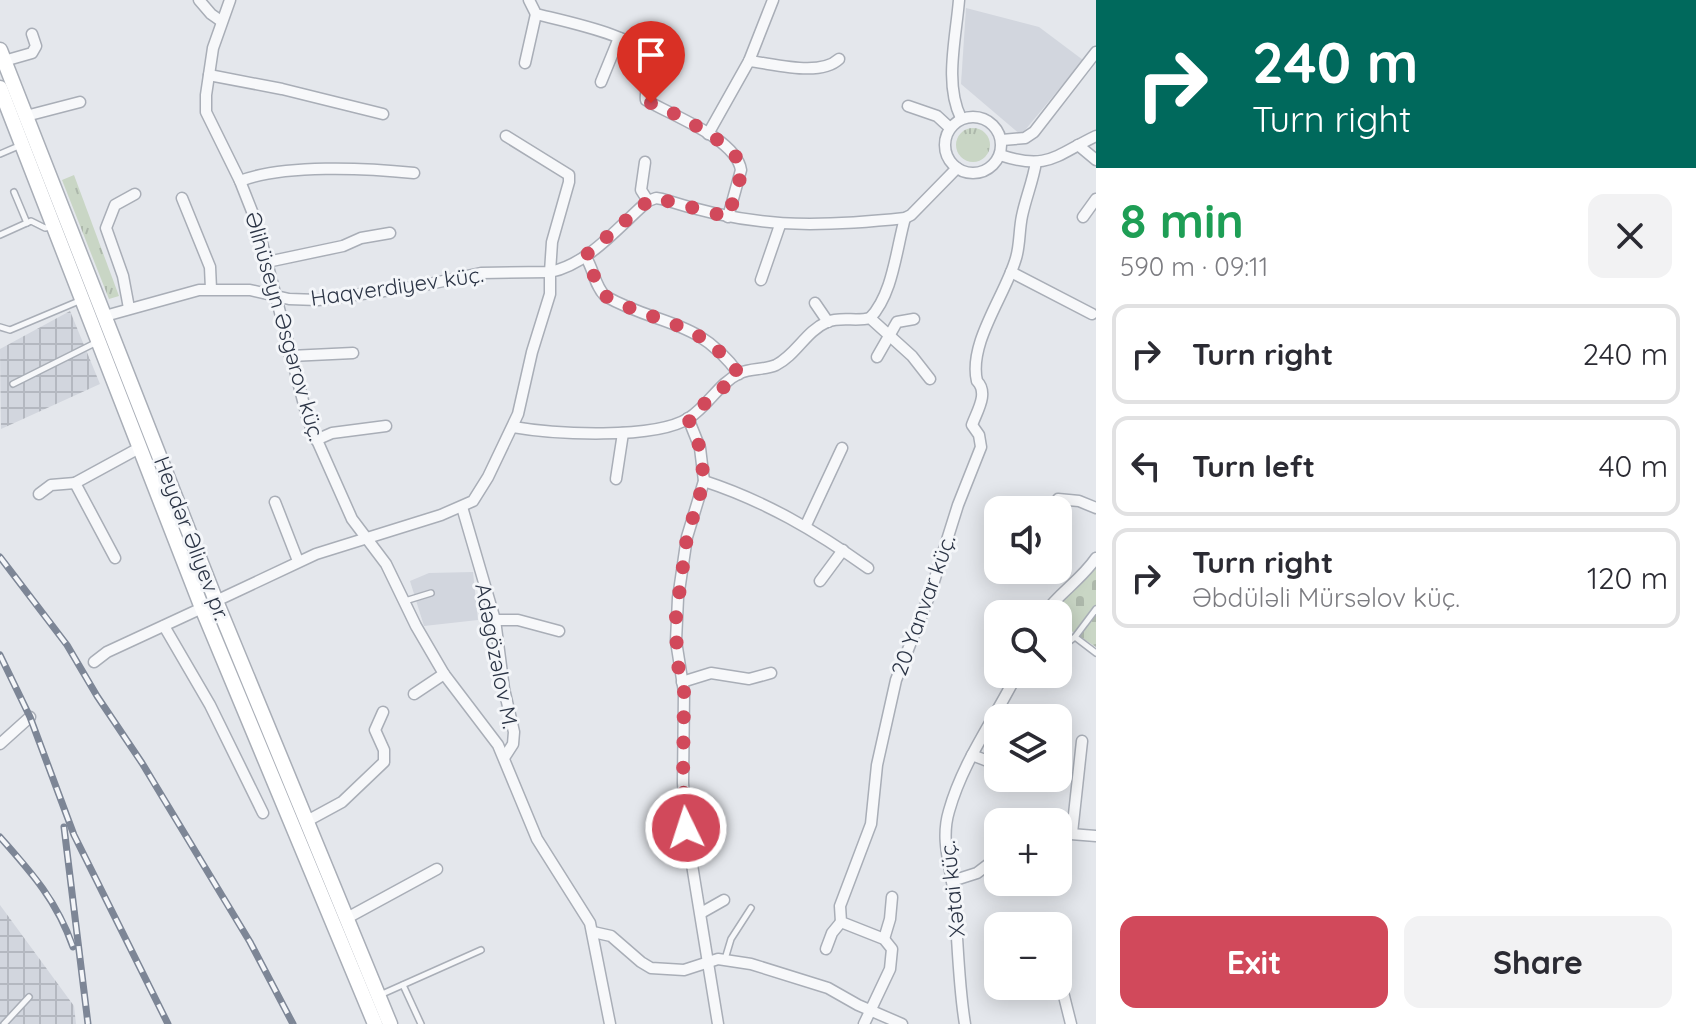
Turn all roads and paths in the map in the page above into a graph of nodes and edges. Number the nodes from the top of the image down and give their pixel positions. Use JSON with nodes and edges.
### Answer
{"nodes":[{"id":1,"x":199,"y":0,"type":"edge"},
{"id":2,"x":230,"y":0,"type":"edge"},
{"id":3,"x":529,"y":0,"type":"edge"},
{"id":4,"x":773,"y":0,"type":"edge"},
{"id":5,"x":959,"y":0,"type":"edge"},
{"id":6,"x":536,"y":14,"type":"junction"},
{"id":7,"x":221,"y":21,"type":"junction"},
{"id":8,"x":32,"y":34,"type":"dead end"},
{"id":9,"x":619,"y":38,"type":"junction"},
{"id":10,"x":1096,"y":52,"type":"edge"},
{"id":11,"x":2,"y":56,"type":"edge"},
{"id":12,"x":839,"y":59,"type":"dead end"},
{"id":13,"x":749,"y":61,"type":"junction"},
{"id":14,"x":525,"y":63,"type":"dead end"},
{"id":15,"x":209,"y":75,"type":"junction"},
{"id":16,"x":601,"y":82,"type":"dead end"},
{"id":17,"x":0,"y":88,"type":"edge"},
{"id":18,"x":80,"y":102,"type":"dead end"},
{"id":19,"x":908,"y":106,"type":"dead end"},
{"id":20,"x":383,"y":114,"type":"dead end"},
{"id":21,"x":26,"y":116,"type":"junction"},
{"id":22,"x":961,"y":118,"type":"junction"},
{"id":23,"x":950,"y":128,"type":"junction"},
{"id":24,"x":708,"y":134,"type":"junction"},
{"id":25,"x":506,"y":136,"type":"dead end"},
{"id":26,"x":1096,"y":136,"type":"edge"},
{"id":27,"x":1002,"y":140,"type":"junction"},
{"id":28,"x":22,"y":144,"type":"junction"},
{"id":29,"x":1078,"y":145,"type":"junction"},
{"id":30,"x":0,"y":154,"type":"edge"},
{"id":31,"x":1000,"y":155,"type":"junction"},
{"id":32,"x":1096,"y":160,"type":"edge"},
{"id":33,"x":645,"y":162,"type":"dead end"},
{"id":34,"x":1036,"y":162,"type":"junction"},
{"id":35,"x":957,"y":168,"type":"junction"},
{"id":36,"x":414,"y":173,"type":"dead end"},
{"id":37,"x":240,"y":181,"type":"junction"},
{"id":38,"x":14,"y":192,"type":"dead end"},
{"id":39,"x":135,"y":194,"type":"dead end"},
{"id":40,"x":182,"y":198,"type":"dead end"},
{"id":41,"x":1096,"y":199,"type":"edge"},
{"id":42,"x":648,"y":201,"type":"junction"},
{"id":43,"x":728,"y":217,"type":"junction"},
{"id":44,"x":1083,"y":217,"type":"dead end"},
{"id":45,"x":905,"y":218,"type":"junction"},
{"id":46,"x":27,"y":223,"type":"junction"},
{"id":47,"x":55,"y":225,"type":"junction"},
{"id":48,"x":780,"y":225,"type":"junction"},
{"id":49,"x":390,"y":233,"type":"dead end"},
{"id":50,"x":0,"y":235,"type":"edge"},
{"id":51,"x":585,"y":256,"type":"junction"},
{"id":52,"x":267,"y":262,"type":"junction"},
{"id":53,"x":550,"y":272,"type":"junction"},
{"id":54,"x":1011,"y":272,"type":"junction"},
{"id":55,"x":761,"y":280,"type":"dead end"},
{"id":56,"x":211,"y":289,"type":"junction"},
{"id":57,"x":275,"y":297,"type":"junction"},
{"id":58,"x":83,"y":300,"type":"junction"},
{"id":59,"x":815,"y":303,"type":"dead end"},
{"id":60,"x":129,"y":308,"type":"junction"},
{"id":61,"x":1092,"y":314,"type":"dead end"},
{"id":62,"x":98,"y":318,"type":"junction"},
{"id":63,"x":870,"y":318,"type":"junction"},
{"id":64,"x":914,"y":319,"type":"dead end"},
{"id":65,"x":828,"y":322,"type":"junction"},
{"id":66,"x":0,"y":327,"type":"edge"},
{"id":67,"x":889,"y":334,"type":"junction"},
{"id":68,"x":100,"y":341,"type":"junction"},
{"id":69,"x":353,"y":353,"type":"dead end"},
{"id":70,"x":290,"y":356,"type":"junction"},
{"id":71,"x":877,"y":357,"type":"dead end"},
{"id":72,"x":739,"y":374,"type":"junction"},
{"id":73,"x":930,"y":379,"type":"dead end"},
{"id":74,"x":13,"y":384,"type":"dead end"},
{"id":75,"x":688,"y":418,"type":"junction"},
{"id":76,"x":386,"y":426,"type":"dead end"},
{"id":77,"x":513,"y":427,"type":"junction"},
{"id":78,"x":623,"y":433,"type":"junction"},
{"id":79,"x":316,"y":440,"type":"junction"},
{"id":80,"x":141,"y":447,"type":"junction"},
{"id":81,"x":842,"y":448,"type":"dead end"},
{"id":82,"x":616,"y":479,"type":"dead end"},
{"id":83,"x":704,"y":481,"type":"junction"},
{"id":84,"x":75,"y":483,"type":"junction"},
{"id":85,"x":39,"y":494,"type":"dead end"},
{"id":86,"x":1072,"y":500,"type":"edge"},
{"id":87,"x":275,"y":502,"type":"dead end"},
{"id":88,"x":462,"y":507,"type":"junction"},
{"id":89,"x":1096,"y":508,"type":"edge"},
{"id":90,"x":806,"y":525,"type":"junction"},
{"id":91,"x":365,"y":537,"type":"junction"},
{"id":92,"x":843,"y":550,"type":"junction"},
{"id":93,"x":115,"y":558,"type":"dead end"},
{"id":94,"x":1096,"y":558,"type":"edge"},
{"id":95,"x":298,"y":561,"type":"junction"},
{"id":96,"x":868,"y":568,"type":"dead end"},
{"id":97,"x":820,"y":581,"type":"dead end"},
{"id":98,"x":431,"y":593,"type":"dead end"},
{"id":99,"x":1056,"y":600,"type":"edge"},
{"id":100,"x":404,"y":601,"type":"junction"},
{"id":101,"x":209,"y":605,"type":"junction"},
{"id":102,"x":1096,"y":609,"type":"edge"},
{"id":103,"x":495,"y":620,"type":"junction"},
{"id":104,"x":164,"y":626,"type":"junction"},
{"id":105,"x":559,"y":631,"type":"dead end"},
{"id":106,"x":1075,"y":637,"type":"junction"},
{"id":107,"x":1072,"y":639,"type":"edge"},
{"id":108,"x":1096,"y":653,"type":"edge"},
{"id":109,"x":94,"y":662,"type":"dead end"},
{"id":110,"x":771,"y":673,"type":"dead end"},
{"id":111,"x":444,"y":674,"type":"junction"},
{"id":112,"x":682,"y":682,"type":"junction"},
{"id":113,"x":1009,"y":688,"type":"edge"},
{"id":114,"x":414,"y":694,"type":"dead end"},
{"id":115,"x":383,"y":712,"type":"dead end"},
{"id":116,"x":30,"y":717,"type":"dead end"},
{"id":117,"x":1082,"y":741,"type":"dead end"},
{"id":118,"x":0,"y":744,"type":"edge"},
{"id":119,"x":972,"y":755,"type":"junction"},
{"id":120,"x":504,"y":758,"type":"junction"},
{"id":121,"x":984,"y":760,"type":"edge"},
{"id":122,"x":263,"y":813,"type":"dead end"},
{"id":123,"x":307,"y":821,"type":"junction"},
{"id":124,"x":710,"y":827,"type":"dead end"},
{"id":125,"x":686,"y":828,"type":"junction"},
{"id":126,"x":1072,"y":833,"type":"joint"},
{"id":127,"x":1096,"y":836,"type":"edge"},
{"id":128,"x":437,"y":869,"type":"dead end"},
{"id":129,"x":984,"y":869,"type":"edge"},
{"id":130,"x":952,"y":881,"type":"junction"},
{"id":131,"x":892,"y":897,"type":"dead end"},
{"id":132,"x":724,"y":900,"type":"dead end"},
{"id":133,"x":751,"y":908,"type":"dead end"},
{"id":134,"x":701,"y":913,"type":"junction"},
{"id":135,"x":347,"y":918,"type":"junction"},
{"id":136,"x":841,"y":922,"type":"junction"},
{"id":137,"x":593,"y":932,"type":"junction"},
{"id":138,"x":884,"y":939,"type":"junction"},
{"id":139,"x":826,"y":949,"type":"dead end"},
{"id":140,"x":481,"y":950,"type":"dead end"},
{"id":141,"x":725,"y":959,"type":"junction"},
{"id":142,"x":709,"y":961,"type":"junction"},
{"id":143,"x":403,"y":985,"type":"junction"},
{"id":144,"x":379,"y":995,"type":"junction"},
{"id":145,"x":29,"y":997,"type":"dead end"},
{"id":146,"x":1065,"y":1000,"type":"edge"},
{"id":147,"x":869,"y":1011,"type":"junction"},
{"id":148,"x":4,"y":1024,"type":"edge"},
{"id":149,"x":375,"y":1024,"type":"edge"},
{"id":150,"x":390,"y":1024,"type":"edge"},
{"id":151,"x":421,"y":1024,"type":"edge"},
{"id":152,"x":610,"y":1024,"type":"edge"},
{"id":153,"x":718,"y":1024,"type":"edge"},
{"id":154,"x":864,"y":1024,"type":"edge"},
{"id":155,"x":902,"y":1024,"type":"edge"},
{"id":156,"x":965,"y":1024,"type":"edge"},
{"id":157,"x":1071,"y":1024,"type":"edge"}],
"edges":[{"from":1,"to":7,"type":"street"},
{"from":2,"to":7,"type":"street","name":"Əlihüseyn Əsgərov küç."},
{"from":3,"to":6,"type":"street"},
{"from":4,"to":13,"type":"street"},
{"from":5,"to":22,"type":"street"},
{"from":6,"to":9,"type":"street"},
{"from":6,"to":14,"type":"street"},
{"from":7,"to":15,"type":"street","name":"Əlihüseyn Əsgərov küç."},
{"from":8,"to":11,"type":"street"},
{"from":9,"to":16,"type":"street"},
{"from":9,"to":24,"type":"street"},
{"from":10,"to":27,"type":"street"},
{"from":11,"to":21,"type":"main road","name":"Heydər Əliyev pr."},
{"from":12,"to":13,"type":"street"},
{"from":13,"to":24,"type":"street"},
{"from":15,"to":20,"type":"street"},
{"from":15,"to":37,"type":"street","name":"Əlihüseyn Əsgərov küç."},
{"from":17,"to":28,"type":"main road","name":"Heydər Əliyev pr."},
{"from":18,"to":21,"type":"street"},
{"from":19,"to":23,"type":"street"},
{"from":21,"to":62,"type":"main road","name":"Heydər Əliyev pr."},
{"from":22,"to":23,"type":"street"},
{"from":22,"to":27,"type":"street"},
{"from":23,"to":35,"type":"street"},
{"from":24,"to":43,"type":"street"},
{"from":25,"to":53,"type":"street"},
{"from":26,"to":29,"type":"street"},
{"from":27,"to":31,"type":"street"},
{"from":28,"to":30,"type":"lane"},
{"from":28,"to":47,"type":"main road","name":"Heydər Əliyev pr."},
{"from":29,"to":32,"type":"street"},
{"from":29,"to":34,"type":"street"},
{"from":31,"to":34,"type":"street"},
{"from":31,"to":35,"type":"street"},
{"from":33,"to":42,"type":"street"},
{"from":34,"to":54,"type":"street","name":"20 Yanvar küç."},
{"from":35,"to":45,"type":"street"},
{"from":36,"to":37,"type":"street"},
{"from":37,"to":52,"type":"street","name":"Əlihüseyn Əsgərov küç."},
{"from":38,"to":46,"type":"lane"},
{"from":39,"to":60,"type":"street"},
{"from":40,"to":56,"type":"street"},
{"from":41,"to":44,"type":"street"},
{"from":42,"to":43,"type":"street"},
{"from":42,"to":51,"type":"street"},
{"from":43,"to":48,"type":"street"},
{"from":45,"to":48,"type":"street"},
{"from":45,"to":63,"type":"street"},
{"from":46,"to":47,"type":"lane"},
{"from":46,"to":50,"type":"lane"},
{"from":47,"to":58,"type":"main road","name":"Heydər Əliyev pr."},
{"from":48,"to":55,"type":"street"},
{"from":49,"to":52,"type":"street"},
{"from":51,"to":53,"type":"street"},
{"from":51,"to":72,"type":"street"},
{"from":52,"to":57,"type":"street","name":"Əlihüseyn Əsgərov küç."},
{"from":53,"to":57,"type":"street","name":"Haqverdiyev küç."},
{"from":53,"to":77,"type":"street"},
{"from":54,"to":61,"type":"street"},
{"from":54,"to":136,"type":"street","name":"20 Yanvar küç."},
{"from":56,"to":57,"type":"street","name":"Haqverdiyev küç."},
{"from":56,"to":60,"type":"street","name":"Haqverdiyev küç."},
{"from":57,"to":70,"type":"street","name":"Əlihüseyn Əsgərov küç."},
{"from":58,"to":62,"type":"main road","name":"Heydər Əliyev pr."},
{"from":58,"to":66,"type":"lane"},
{"from":59,"to":65,"type":"street"},
{"from":60,"to":62,"type":"street","name":"Haqverdiyev küç."},
{"from":62,"to":68,"type":"main road","name":"Heydər Əliyev pr."},
{"from":62,"to":101,"type":"main road","name":"Heydər Əliyev pr."},
{"from":63,"to":65,"type":"street"},
{"from":63,"to":67,"type":"street"},
{"from":64,"to":67,"type":"street"},
{"from":65,"to":72,"type":"street"},
{"from":67,"to":71,"type":"street"},
{"from":67,"to":73,"type":"street"},
{"from":68,"to":74,"type":"lane"},
{"from":68,"to":80,"type":"main road","name":"Heydər Əliyev pr."},
{"from":69,"to":70,"type":"street"},
{"from":70,"to":79,"type":"street","name":"Əlihüseyn Əsgərov küç."},
{"from":72,"to":75,"type":"street"},
{"from":75,"to":78,"type":"street"},
{"from":75,"to":83,"type":"street"},
{"from":76,"to":79,"type":"street"},
{"from":77,"to":78,"type":"street"},
{"from":77,"to":88,"type":"street"},
{"from":78,"to":82,"type":"street"},
{"from":79,"to":91,"type":"street","name":"Əlihüseyn Əsgərov küç."},
{"from":80,"to":84,"type":"street"},
{"from":80,"to":101,"type":"main road","name":"Heydər Əliyev pr."},
{"from":81,"to":90,"type":"street"},
{"from":83,"to":90,"type":"street"},
{"from":83,"to":112,"type":"street"},
{"from":84,"to":85,"type":"street"},
{"from":84,"to":93,"type":"street"},
{"from":86,"to":89,"type":"street"},
{"from":87,"to":95,"type":"street"},
{"from":88,"to":91,"type":"street"},
{"from":88,"to":103,"type":"street","name":"Adəgözəlov M."},
{"from":90,"to":92,"type":"street"},
{"from":91,"to":95,"type":"street"},
{"from":91,"to":100,"type":"street","name":"Əlihüseyn Əsgərov küç."},
{"from":92,"to":96,"type":"street"},
{"from":92,"to":97,"type":"street"},
{"from":94,"to":99,"type":"street"},
{"from":95,"to":101,"type":"street"},
{"from":98,"to":100,"type":"lane"},
{"from":100,"to":111,"type":"street","name":"Əlihüseyn Əsgərov küç."},
{"from":101,"to":104,"type":"street"},
{"from":101,"to":123,"type":"main road","name":"Heydər Əliyev pr."},
{"from":101,"to":149,"type":"main road","name":"Heydər Əliyev pr."},
{"from":102,"to":106,"type":"lane"},
{"from":103,"to":105,"type":"street"},
{"from":103,"to":120,"type":"street","name":"Adəgözəlov M."},
{"from":104,"to":109,"type":"street"},
{"from":104,"to":122,"type":"street"},
{"from":106,"to":107,"type":"lane"},
{"from":106,"to":108,"type":"lane"},
{"from":110,"to":112,"type":"street"},
{"from":111,"to":114,"type":"street"},
{"from":111,"to":120,"type":"street","name":"Əlihüseyn Əsgərov küç."},
{"from":112,"to":125,"type":"street"},
{"from":113,"to":119,"type":"street","name":"Xətai küç."},
{"from":115,"to":123,"type":"street"},
{"from":116,"to":118,"type":"street"},
{"from":117,"to":126,"type":"street"},
{"from":119,"to":121,"type":"street"},
{"from":119,"to":130,"type":"street","name":"Xətai küç."},
{"from":120,"to":137,"type":"street","name":"Əlihüseyn Əsgərov küç."},
{"from":123,"to":135,"type":"main road","name":"Heydər Əliyev pr."},
{"from":124,"to":125,"type":"street"},
{"from":125,"to":134,"type":"street"},
{"from":126,"to":127,"type":"street"},
{"from":128,"to":135,"type":"street"},
{"from":129,"to":130,"type":"street"},
{"from":130,"to":156,"type":"street","name":"Xətai küç."},
{"from":131,"to":138,"type":"street"},
{"from":132,"to":134,"type":"street"},
{"from":133,"to":141,"type":"lane"},
{"from":134,"to":142,"type":"street"},
{"from":135,"to":144,"type":"main road","name":"Heydər Əliyev pr."},
{"from":136,"to":138,"type":"street"},
{"from":136,"to":139,"type":"street","name":"20 Yanvar küç."},
{"from":137,"to":142,"type":"street"},
{"from":137,"to":152,"type":"street","name":"Əlihüseyn Əsgərov küç."},
{"from":138,"to":147,"type":"street"},
{"from":140,"to":143,"type":"lane"},
{"from":141,"to":142,"type":"street"},
{"from":141,"to":147,"type":"street"},
{"from":142,"to":153,"type":"street"},
{"from":143,"to":144,"type":"lane"},
{"from":143,"to":151,"type":"lane"},
{"from":144,"to":150,"type":"main road","name":"Heydər Əliyev pr."},
{"from":145,"to":148,"type":"lane"},
{"from":146,"to":157,"type":"street"},
{"from":147,"to":154,"type":"street"},
{"from":147,"to":155,"type":"street"}]}
